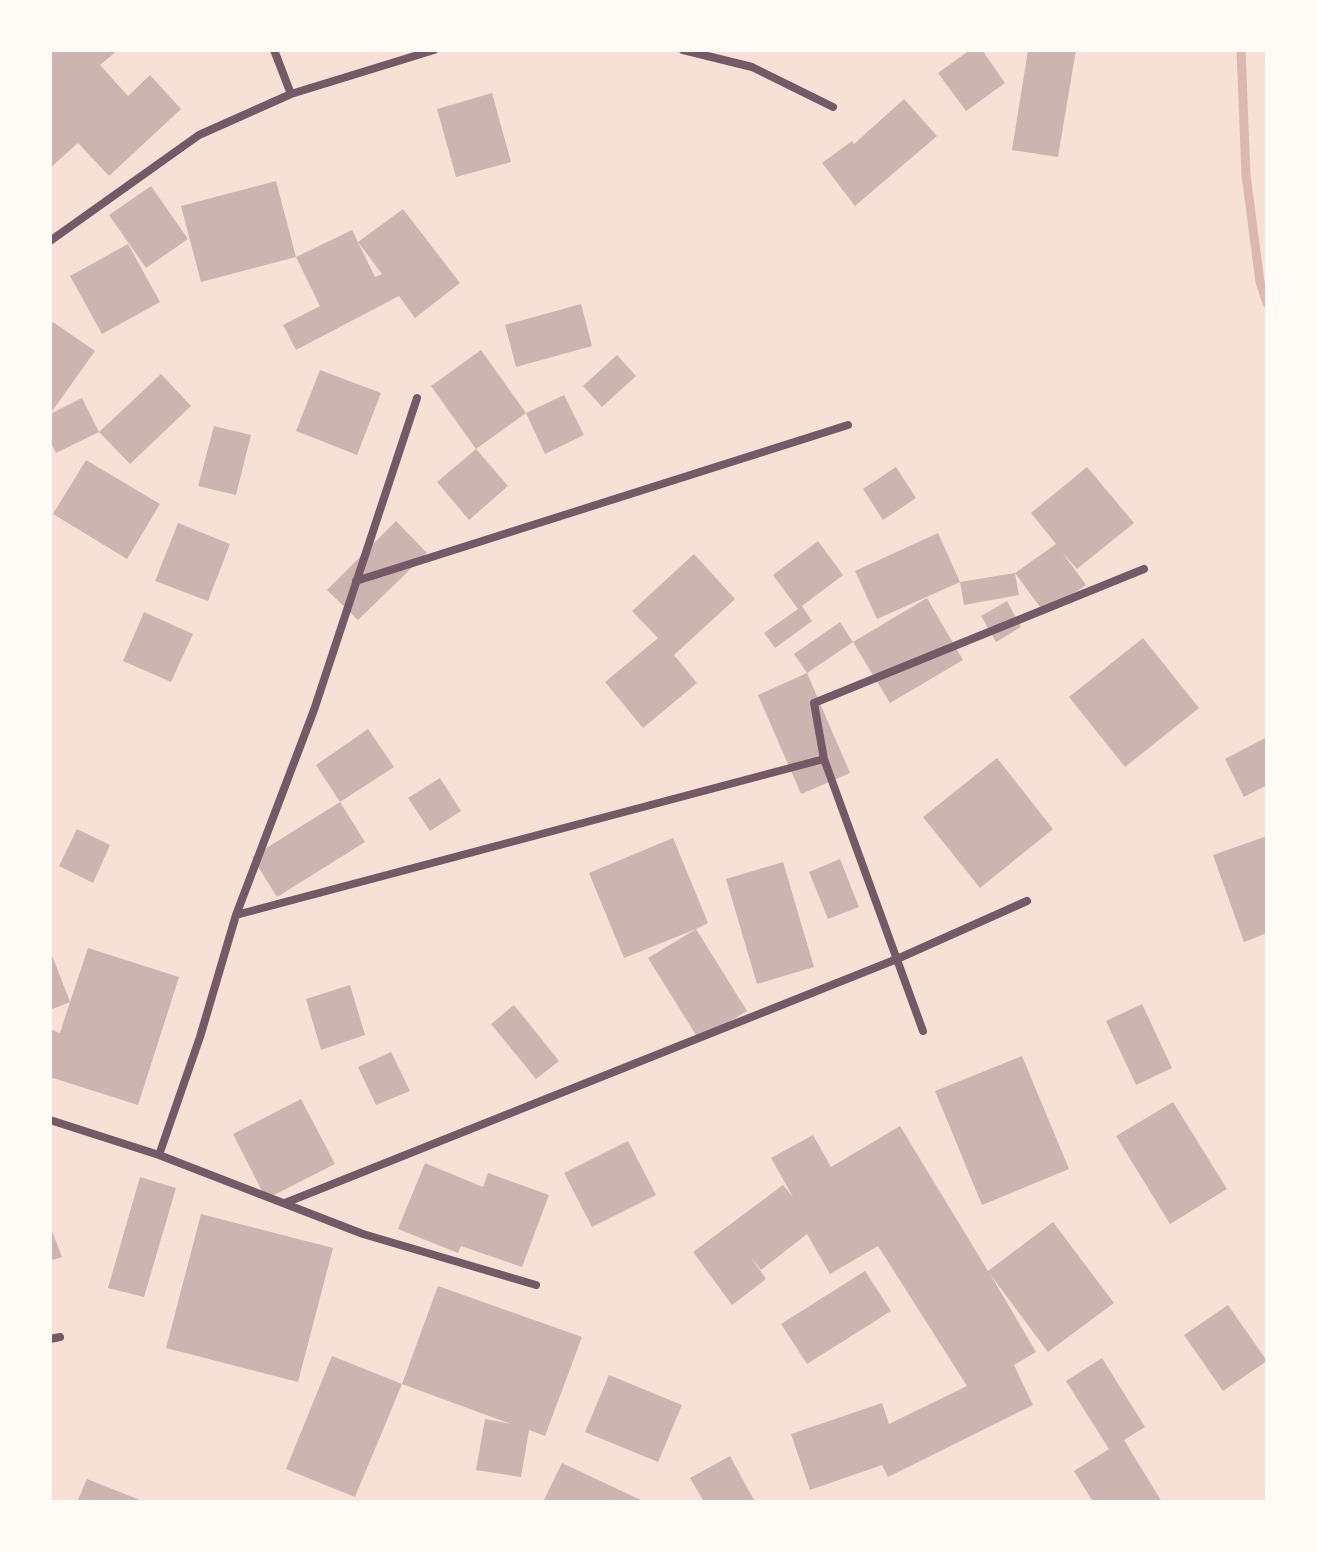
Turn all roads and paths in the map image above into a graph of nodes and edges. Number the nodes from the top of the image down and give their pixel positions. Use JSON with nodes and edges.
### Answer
{"nodes":[{"id":1,"x":274,"y":50,"type":"edge"},
{"id":2,"x":434,"y":50,"type":"edge"},
{"id":3,"x":683,"y":50,"type":"edge"},
{"id":4,"x":291,"y":94,"type":"junction"},
{"id":5,"x":833,"y":107,"type":"dead end"},
{"id":6,"x":51,"y":238,"type":"edge"},
{"id":7,"x":417,"y":398,"type":"dead end"},
{"id":8,"x":848,"y":425,"type":"dead end"},
{"id":9,"x":1144,"y":569,"type":"dead end"},
{"id":10,"x":356,"y":581,"type":"junction"},
{"id":11,"x":824,"y":759,"type":"junction"},
{"id":12,"x":1027,"y":901,"type":"dead end"},
{"id":13,"x":236,"y":915,"type":"junction"},
{"id":14,"x":897,"y":959,"type":"junction"},
{"id":15,"x":923,"y":1031,"type":"dead end"},
{"id":16,"x":50,"y":1120,"type":"edge"},
{"id":17,"x":159,"y":1155,"type":"junction"},
{"id":18,"x":285,"y":1203,"type":"junction"},
{"id":19,"x":536,"y":1285,"type":"dead end"},
{"id":20,"x":60,"y":1337,"type":"dead end"},
{"id":21,"x":50,"y":1339,"type":"edge"}],
"edges":[{"from":1,"to":4,"type":"street"},
{"from":2,"to":4,"type":"street"},
{"from":3,"to":5,"type":"street"},
{"from":4,"to":6,"type":"street"},
{"from":7,"to":10,"type":"street"},
{"from":8,"to":10,"type":"street"},
{"from":9,"to":11,"type":"street"},
{"from":10,"to":13,"type":"street"},
{"from":11,"to":13,"type":"street"},
{"from":11,"to":14,"type":"street"},
{"from":12,"to":14,"type":"street"},
{"from":13,"to":17,"type":"street"},
{"from":14,"to":15,"type":"street"},
{"from":14,"to":18,"type":"street"},
{"from":16,"to":17,"type":"street"},
{"from":17,"to":18,"type":"street"},
{"from":18,"to":19,"type":"street"},
{"from":20,"to":21,"type":"street"}]}
